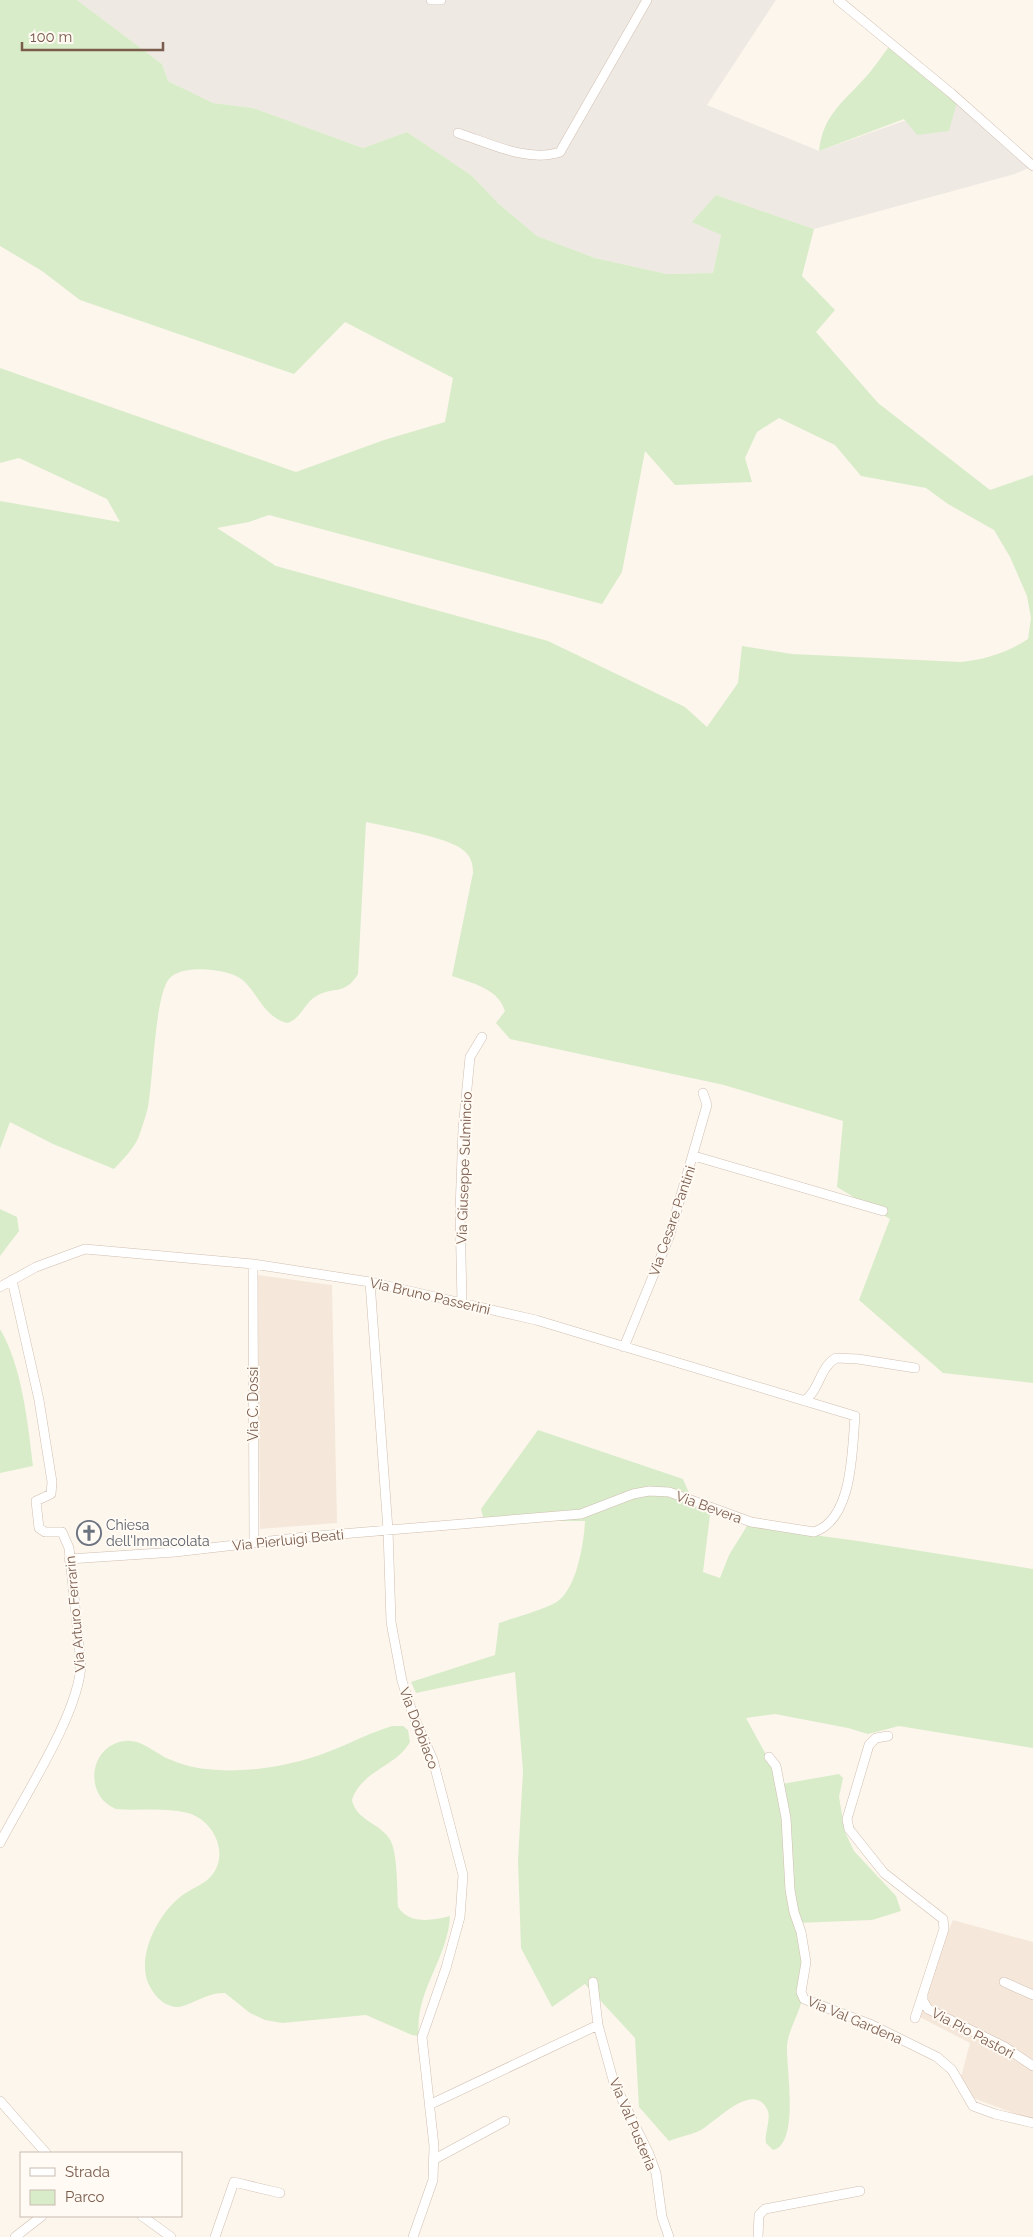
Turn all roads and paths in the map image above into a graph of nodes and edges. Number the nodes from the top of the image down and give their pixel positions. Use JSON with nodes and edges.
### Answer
{"nodes":[{"id":1,"x":431,"y":0,"type":"edge"},
{"id":2,"x":441,"y":0,"type":"edge"},
{"id":3,"x":647,"y":0,"type":"edge"},
{"id":4,"x":838,"y":0,"type":"edge"},
{"id":5,"x":458,"y":133,"type":"dead end"},
{"id":6,"x":1033,"y":166,"type":"edge"},
{"id":7,"x":482,"y":1037,"type":"dead end"},
{"id":8,"x":703,"y":1093,"type":"dead end"},
{"id":9,"x":694,"y":1156,"type":"junction"},
{"id":10,"x":883,"y":1211,"type":"dead end"},
{"id":11,"x":253,"y":1264,"type":"junction"},
{"id":12,"x":12,"y":1280,"type":"junction"},
{"id":13,"x":370,"y":1282,"type":"junction"},
{"id":14,"x":0,"y":1288,"type":"edge"},
{"id":15,"x":462,"y":1303,"type":"junction"},
{"id":16,"x":624,"y":1347,"type":"junction"},
{"id":17,"x":915,"y":1368,"type":"dead end"},
{"id":18,"x":804,"y":1401,"type":"junction"},
{"id":19,"x":855,"y":1416,"type":"joint"},
{"id":20,"x":388,"y":1530,"type":"junction"},
{"id":21,"x":254,"y":1543,"type":"junction"},
{"id":22,"x":69,"y":1559,"type":"junction"},
{"id":23,"x":888,"y":1736,"type":"dead end"},
{"id":24,"x":769,"y":1757,"type":"dead end"},
{"id":25,"x":0,"y":1843,"type":"edge"},
{"id":26,"x":593,"y":1982,"type":"dead end"},
{"id":27,"x":1004,"y":1982,"type":"dead end"},
{"id":28,"x":923,"y":1994,"type":"junction"},
{"id":29,"x":1033,"y":1995,"type":"edge"},
{"id":30,"x":915,"y":2018,"type":"dead end"},
{"id":31,"x":598,"y":2025,"type":"junction"},
{"id":32,"x":1033,"y":2066,"type":"edge"},
{"id":33,"x":0,"y":2101,"type":"edge"},
{"id":34,"x":429,"y":2105,"type":"junction"},
{"id":35,"x":505,"y":2121,"type":"dead end"},
{"id":36,"x":1033,"y":2123,"type":"edge"},
{"id":37,"x":45,"y":2152,"type":"edge"},
{"id":38,"x":434,"y":2160,"type":"junction"},
{"id":39,"x":860,"y":2191,"type":"dead end"},
{"id":40,"x":280,"y":2193,"type":"dead end"},
{"id":41,"x":41,"y":2217,"type":"edge"},
{"id":42,"x":143,"y":2217,"type":"edge"},
{"id":43,"x":14,"y":2237,"type":"edge"},
{"id":44,"x":171,"y":2237,"type":"edge"},
{"id":45,"x":216,"y":2237,"type":"edge"},
{"id":46,"x":413,"y":2237,"type":"edge"},
{"id":47,"x":669,"y":2237,"type":"edge"},
{"id":48,"x":758,"y":2237,"type":"edge"}],
"edges":[{"from":1,"to":2,"type":"street"},
{"from":3,"to":5,"type":"street"},
{"from":4,"to":6,"type":"street"},
{"from":7,"to":15,"type":"street","name":"Via Giuseppe Sulmincio"},
{"from":8,"to":9,"type":"street","name":"Via Cesare Pantini"},
{"from":9,"to":10,"type":"street"},
{"from":9,"to":16,"type":"street","name":"Via Cesare Pantini"},
{"from":11,"to":12,"type":"street","name":"Via Bruno Passerini"},
{"from":11,"to":13,"type":"street","name":"Via Bruno Passerini"},
{"from":11,"to":21,"type":"street","name":"Via C. Dossi"},
{"from":12,"to":14,"type":"street","name":"Via Bruno Passerini"},
{"from":12,"to":22,"type":"street","name":"Via Arturo Ferrarin"},
{"from":13,"to":15,"type":"street","name":"Via Bruno Passerini"},
{"from":13,"to":20,"type":"street","name":"Via Dobbiaco"},
{"from":15,"to":16,"type":"street","name":"Via Bruno Passerini"},
{"from":16,"to":18,"type":"street","name":"Via Bruno Passerini"},
{"from":17,"to":18,"type":"street"},
{"from":18,"to":19,"type":"street","name":"Via Bruno Passerini"},
{"from":19,"to":20,"type":"street","name":"Via Bevera"},
{"from":20,"to":21,"type":"street","name":"Via Pierluigi Beati"},
{"from":20,"to":34,"type":"street","name":"Via Dobbiaco"},
{"from":21,"to":22,"type":"street","name":"Via Pierluigi Beati"},
{"from":22,"to":25,"type":"street","name":"Via Arturo Ferrarin"},
{"from":23,"to":28,"type":"street","name":"Via Pio Pastori"},
{"from":24,"to":36,"type":"street","name":"Via Val Gardena"},
{"from":26,"to":31,"type":"street","name":"Via Val Pusteria"},
{"from":27,"to":29,"type":"street"},
{"from":28,"to":30,"type":"street","name":"Via Pio Pastori"},
{"from":28,"to":32,"type":"street","name":"Via Pio Pastori"},
{"from":31,"to":34,"type":"street"},
{"from":31,"to":47,"type":"street","name":"Via Val Pusteria"},
{"from":33,"to":37,"type":"street"},
{"from":34,"to":38,"type":"street","name":"Via Dobbiaco"},
{"from":35,"to":38,"type":"street"},
{"from":38,"to":46,"type":"street","name":"Via Dobbiaco"},
{"from":39,"to":48,"type":"street"},
{"from":40,"to":45,"type":"street"},
{"from":41,"to":43,"type":"street"},
{"from":42,"to":44,"type":"street"}]}
